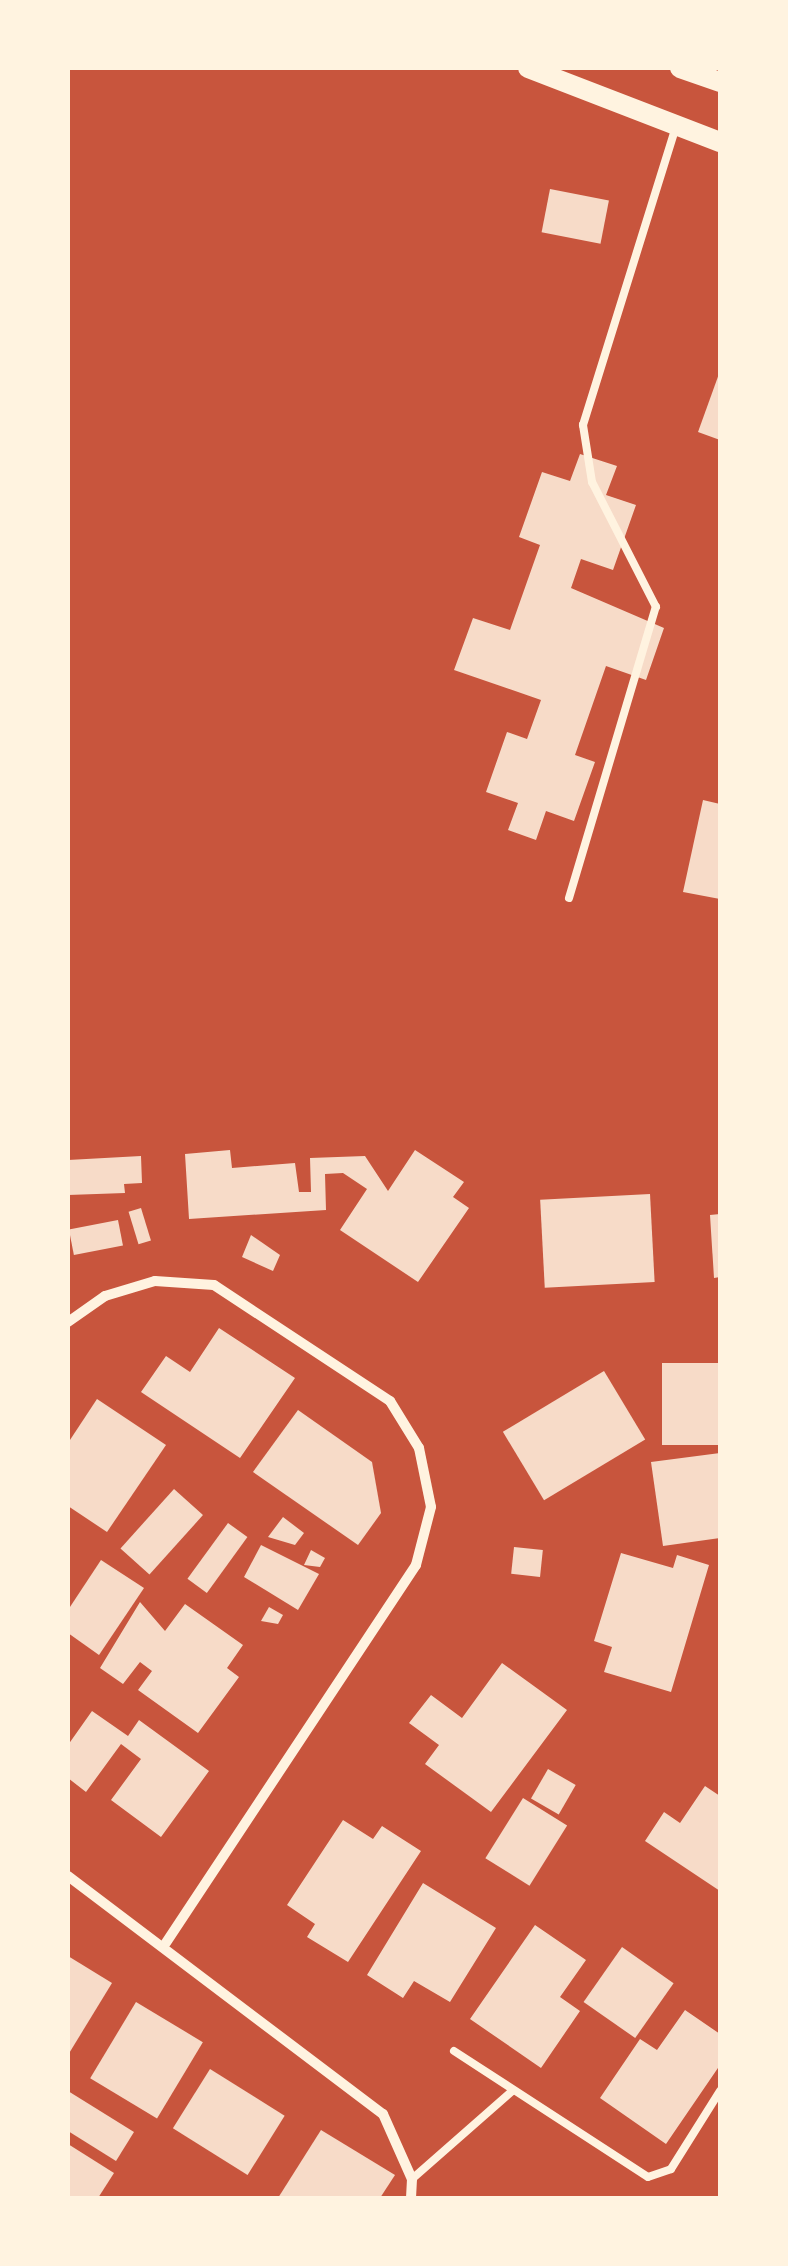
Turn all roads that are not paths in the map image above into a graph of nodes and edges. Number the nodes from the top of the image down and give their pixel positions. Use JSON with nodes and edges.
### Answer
{"nodes":[{"id":1,"x":528,"y":68,"type":"edge"},
{"id":2,"x":680,"y":68,"type":"edge"},
{"id":3,"x":720,"y":82,"type":"edge"},
{"id":4,"x":676,"y":130,"type":"junction"},
{"id":5,"x":720,"y":142,"type":"edge"},
{"id":6,"x":570,"y":898,"type":"dead end"},
{"id":7,"x":68,"y":1322,"type":"edge"},
{"id":8,"x":68,"y":1876,"type":"edge"},
{"id":9,"x":166,"y":1944,"type":"junction"},
{"id":10,"x":454,"y":2051,"type":"dead end"},
{"id":11,"x":512,"y":2091,"type":"junction"},
{"id":12,"x":720,"y":2091,"type":"edge"},
{"id":13,"x":412,"y":2179,"type":"junction"},
{"id":14,"x":411,"y":2198,"type":"edge"}],
"edges":[{"from":1,"to":4,"type":"main road"},
{"from":2,"to":3,"type":"main road"},
{"from":4,"to":5,"type":"main road"},
{"from":4,"to":6,"type":"lane"},
{"from":7,"to":9,"type":"street"},
{"from":8,"to":9,"type":"street"},
{"from":9,"to":13,"type":"street"},
{"from":10,"to":11,"type":"lane"},
{"from":11,"to":12,"type":"lane"},
{"from":11,"to":13,"type":"lane"},
{"from":13,"to":14,"type":"street"}]}
